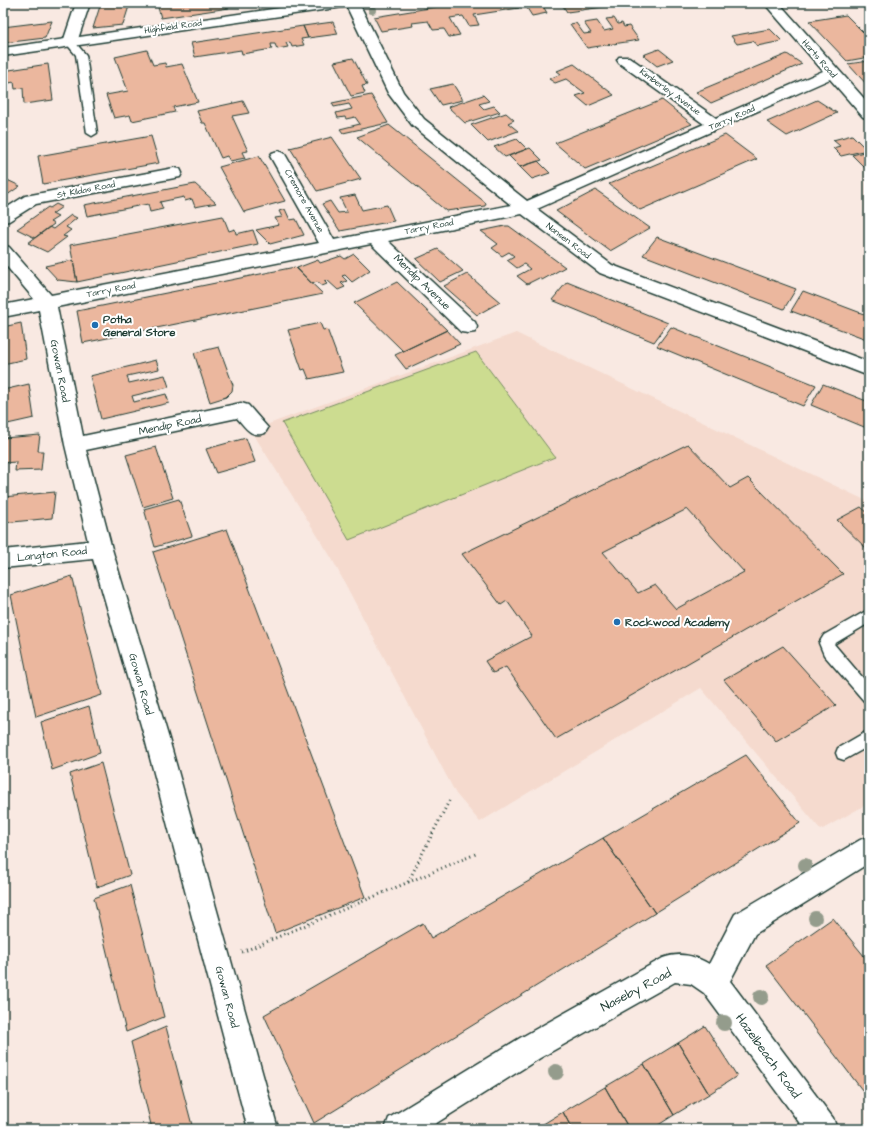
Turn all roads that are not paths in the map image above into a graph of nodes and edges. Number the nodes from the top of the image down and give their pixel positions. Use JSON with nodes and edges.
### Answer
{"nodes":[{"id":1,"x":83,"y":3,"type":"edge"},
{"id":2,"x":343,"y":3,"type":"edge"},
{"id":3,"x":352,"y":3,"type":"edge"},
{"id":4,"x":771,"y":3,"type":"edge"},
{"id":5,"x":304,"y":6,"type":"edge"},
{"id":6,"x":70,"y":42,"type":"junction"},
{"id":7,"x":3,"y":52,"type":"edge"},
{"id":8,"x":624,"y":60,"type":"dead end"},
{"id":9,"x":832,"y":73,"type":"junction"},
{"id":10,"x":869,"y":114,"type":"edge"},
{"id":11,"x":716,"y":125,"type":"junction"},
{"id":12,"x":92,"y":133,"type":"dead end"},
{"id":13,"x":278,"y":156,"type":"dead end"},
{"id":14,"x":174,"y":173,"type":"dead end"},
{"id":15,"x":524,"y":208,"type":"junction"},
{"id":16,"x":3,"y":217,"type":"edge"},
{"id":17,"x":375,"y":238,"type":"junction"},
{"id":18,"x":329,"y":246,"type":"junction"},
{"id":19,"x":3,"y":252,"type":"edge"},
{"id":20,"x":47,"y":302,"type":"junction"},
{"id":21,"x":3,"y":311,"type":"edge"},
{"id":22,"x":468,"y":327,"type":"dead end"},
{"id":23,"x":869,"y":369,"type":"edge"},
{"id":24,"x":258,"y":428,"type":"dead end"},
{"id":25,"x":75,"y":445,"type":"junction"},
{"id":26,"x":101,"y":549,"type":"junction"},
{"id":27,"x":3,"y":559,"type":"edge"},
{"id":28,"x":868,"y":618,"type":"edge"},
{"id":29,"x":869,"y":696,"type":"edge"},
{"id":30,"x":869,"y":737,"type":"edge"},
{"id":31,"x":844,"y":753,"type":"dead end"},
{"id":32,"x":869,"y":849,"type":"edge"},
{"id":33,"x":714,"y":983,"type":"junction"},
{"id":34,"x":263,"y":1129,"type":"edge"},
{"id":35,"x":400,"y":1129,"type":"edge"},
{"id":36,"x":822,"y":1129,"type":"edge"}],
"edges":[{"from":1,"to":6,"type":"street"},
{"from":2,"to":5,"type":"street","name":"Highfield Road"},
{"from":3,"to":15,"type":"street","name":"Nansen Road"},
{"from":4,"to":9,"type":"street","name":"Harts Road"},
{"from":5,"to":6,"type":"street","name":"Highfield Road"},
{"from":6,"to":7,"type":"street","name":"Highfield Road"},
{"from":6,"to":12,"type":"lane"},
{"from":8,"to":11,"type":"street","name":"Kimberley Avenue"},
{"from":9,"to":10,"type":"street","name":"Harts Road"},
{"from":9,"to":11,"type":"street","name":"Tarry Road"},
{"from":11,"to":15,"type":"street","name":"Tarry Road"},
{"from":13,"to":18,"type":"street","name":"Cremore Avenue"},
{"from":14,"to":16,"type":"street","name":"St Kildas Road"},
{"from":15,"to":17,"type":"street","name":"Tarry Road"},
{"from":15,"to":23,"type":"street","name":"Nansen Road"},
{"from":17,"to":18,"type":"street","name":"Tarry Road"},
{"from":17,"to":22,"type":"street","name":"Mendip Avenue"},
{"from":18,"to":20,"type":"street","name":"Tarry Road"},
{"from":19,"to":20,"type":"street"},
{"from":20,"to":21,"type":"street","name":"Tarry Road"},
{"from":20,"to":25,"type":"street","name":"Gowan Road"},
{"from":24,"to":25,"type":"street","name":"Mendip Road"},
{"from":25,"to":26,"type":"street","name":"Gowan Road"},
{"from":26,"to":27,"type":"street","name":"Langton Road"},
{"from":26,"to":34,"type":"street","name":"Gowan Road"},
{"from":28,"to":29,"type":"lane"},
{"from":30,"to":31,"type":"lane"},
{"from":32,"to":33,"type":"street"},
{"from":33,"to":35,"type":"street","name":"Naseby Road"},
{"from":33,"to":36,"type":"street","name":"Hazelbeach Road"}]}
